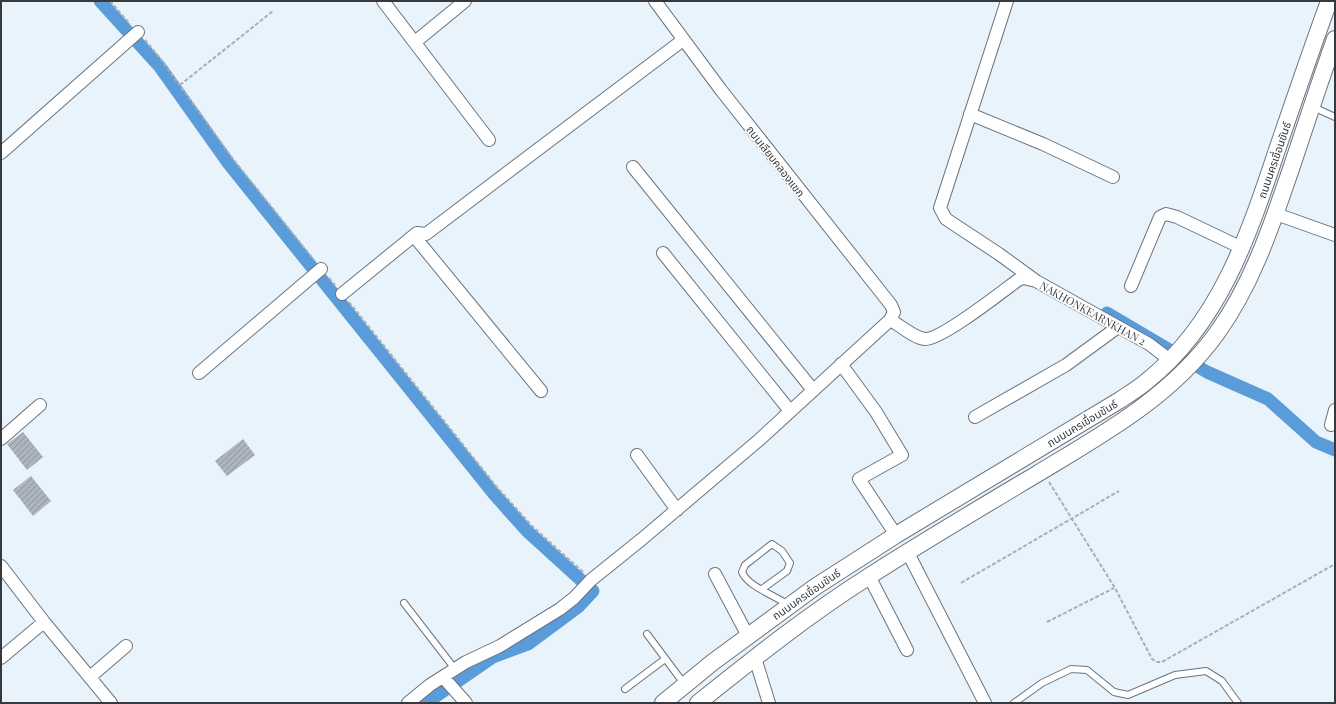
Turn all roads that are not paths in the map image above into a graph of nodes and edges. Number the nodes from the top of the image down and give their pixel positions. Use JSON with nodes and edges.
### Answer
{"nodes":[{"id":1,"x":383,"y":1,"type":"edge"},
{"id":2,"x":465,"y":1,"type":"edge"},
{"id":3,"x":655,"y":1,"type":"edge"},
{"id":4,"x":1007,"y":1,"type":"edge"},
{"id":5,"x":1329,"y":1,"type":"edge"},
{"id":6,"x":133,"y":36,"type":"dead end"},
{"id":7,"x":1335,"y":39,"type":"edge"},
{"id":8,"x":683,"y":40,"type":"junction"},
{"id":9,"x":415,"y":42,"type":"junction"},
{"id":10,"x":1301,"y":80,"type":"junction"},
{"id":11,"x":1318,"y":86,"type":"junction"},
{"id":12,"x":1311,"y":107,"type":"junction"},
{"id":13,"x":970,"y":114,"type":"junction"},
{"id":14,"x":1335,"y":116,"type":"edge"},
{"id":15,"x":489,"y":140,"type":"dead end"},
{"id":16,"x":1,"y":153,"type":"edge"},
{"id":17,"x":633,"y":167,"type":"dead end"},
{"id":18,"x":1112,"y":177,"type":"dead end"},
{"id":19,"x":1276,"y":214,"type":"junction"},
{"id":20,"x":1335,"y":234,"type":"edge"},
{"id":21,"x":414,"y":236,"type":"junction"},
{"id":22,"x":1242,"y":248,"type":"junction"},
{"id":23,"x":663,"y":253,"type":"dead end"},
{"id":24,"x":317,"y":272,"type":"dead end"},
{"id":25,"x":1036,"y":281,"type":"junction"},
{"id":26,"x":1131,"y":286,"type":"dead end"},
{"id":27,"x":342,"y":294,"type":"dead end"},
{"id":28,"x":890,"y":320,"type":"junction"},
{"id":29,"x":1118,"y":327,"type":"junction"},
{"id":30,"x":1175,"y":355,"type":"junction"},
{"id":31,"x":841,"y":364,"type":"junction"},
{"id":32,"x":199,"y":373,"type":"dead end"},
{"id":33,"x":813,"y":390,"type":"junction"},
{"id":34,"x":541,"y":391,"type":"dead end"},
{"id":35,"x":40,"y":405,"type":"dead end"},
{"id":36,"x":1335,"y":410,"type":"edge"},
{"id":37,"x":790,"y":411,"type":"junction"},
{"id":38,"x":976,"y":417,"type":"dead end"},
{"id":39,"x":1331,"y":425,"type":"dead end"},
{"id":40,"x":1,"y":439,"type":"edge"},
{"id":41,"x":637,"y":455,"type":"dead end"},
{"id":42,"x":985,"y":482,"type":"junction"},
{"id":43,"x":995,"y":499,"type":"junction"},
{"id":44,"x":677,"y":510,"type":"junction"},
{"id":45,"x":896,"y":535,"type":"junction"},
{"id":46,"x":908,"y":553,"type":"junction"},
{"id":47,"x":1,"y":566,"type":"edge"},
{"id":48,"x":715,"y":574,"type":"dead end"},
{"id":49,"x":869,"y":576,"type":"junction"},
{"id":50,"x":762,"y":589,"type":"junction"},
{"id":51,"x":404,"y":603,"type":"dead end"},
{"id":52,"x":788,"y":605,"type":"junction"},
{"id":53,"x":44,"y":622,"type":"junction"},
{"id":54,"x":647,"y":634,"type":"dead end"},
{"id":55,"x":748,"y":636,"type":"junction"},
{"id":56,"x":126,"y":646,"type":"dead end"},
{"id":57,"x":907,"y":650,"type":"dead end"},
{"id":58,"x":1,"y":658,"type":"edge"},
{"id":59,"x":755,"y":658,"type":"junction"},
{"id":60,"x":665,"y":659,"type":"junction"},
{"id":61,"x":455,"y":669,"type":"junction"},
{"id":62,"x":90,"y":677,"type":"junction"},
{"id":63,"x":448,"y":683,"type":"junction"},
{"id":64,"x":685,"y":685,"type":"junction"},
{"id":65,"x":625,"y":690,"type":"dead end"},
{"id":66,"x":111,"y":703,"type":"edge"},
{"id":67,"x":408,"y":703,"type":"edge"},
{"id":68,"x":466,"y":703,"type":"edge"},
{"id":69,"x":663,"y":703,"type":"edge"},
{"id":70,"x":699,"y":703,"type":"edge"},
{"id":71,"x":769,"y":703,"type":"edge"},
{"id":72,"x":985,"y":703,"type":"edge"},
{"id":73,"x":1014,"y":703,"type":"edge"},
{"id":74,"x":1238,"y":703,"type":"edge"}],
"edges":[{"from":1,"to":9,"type":"street"},
{"from":2,"to":9,"type":"street"},
{"from":3,"to":8,"type":"street","name":"ถนนเลียบคลองแขก"},
{"from":4,"to":13,"type":"street"},
{"from":5,"to":10,"type":"main road","name":"ถนนนครเขื่อนขันธ์"},
{"from":6,"to":16,"type":"street"},
{"from":7,"to":11,"type":"main road","name":"ถนนนครเขื่อนขันธ์"},
{"from":8,"to":21,"type":"street"},
{"from":8,"to":28,"type":"street","name":"ถนนเลียบคลองแขก"},
{"from":9,"to":15,"type":"street"},
{"from":10,"to":11,"type":"main road"},
{"from":10,"to":22,"type":"main road","name":"ถนนนครเขื่อนขันธ์"},
{"from":11,"to":12,"type":"main road","name":"ถนนนครเขื่อนขันธ์"},
{"from":12,"to":14,"type":"lane"},
{"from":12,"to":19,"type":"main road","name":"ถนนนครเขื่อนขันธ์"},
{"from":13,"to":18,"type":"street"},
{"from":13,"to":25,"type":"street"},
{"from":17,"to":33,"type":"street"},
{"from":19,"to":20,"type":"street"},
{"from":19,"to":43,"type":"main road","name":"ถนนนครเขื่อนขันธ์"},
{"from":21,"to":27,"type":"street"},
{"from":21,"to":34,"type":"street"},
{"from":22,"to":26,"type":"street"},
{"from":22,"to":30,"type":"main road","name":"ถนนนครเขื่อนขันธ์"},
{"from":23,"to":37,"type":"street"},
{"from":24,"to":32,"type":"street"},
{"from":25,"to":28,"type":"street","name":"NAKHONKEARNKHAN 2"},
{"from":25,"to":29,"type":"street","name":"NAKHONKEARNKHAN 2"},
{"from":28,"to":31,"type":"street"},
{"from":29,"to":30,"type":"street","name":"NAKHONKEARNKHAN 2"},
{"from":29,"to":38,"type":"street"},
{"from":30,"to":42,"type":"main road","name":"ถนนนครเขื่อนขันธ์"},
{"from":31,"to":33,"type":"street"},
{"from":31,"to":45,"type":"street"},
{"from":33,"to":37,"type":"street"},
{"from":35,"to":40,"type":"street"},
{"from":36,"to":39,"type":"street"},
{"from":37,"to":44,"type":"street"},
{"from":41,"to":44,"type":"street"},
{"from":42,"to":43,"type":"main road"},
{"from":42,"to":45,"type":"main road","name":"ถนนนครเขื่อนขันธ์"},
{"from":43,"to":46,"type":"main road","name":"ถนนนครเขื่อนขันธ์"},
{"from":44,"to":61,"type":"street"},
{"from":45,"to":52,"type":"main road","name":"ถนนนครเขื่อนขันธ์"},
{"from":46,"to":49,"type":"main road","name":"ถนนนครเขื่อนขันธ์"},
{"from":46,"to":72,"type":"street"},
{"from":47,"to":53,"type":"street"},
{"from":48,"to":55,"type":"street"},
{"from":49,"to":57,"type":"street"},
{"from":49,"to":59,"type":"main road","name":"ถนนนครเขื่อนขันธ์"},
{"from":50,"to":50,"type":"lane"},
{"from":50,"to":52,"type":"lane"},
{"from":51,"to":61,"type":"lane"},
{"from":52,"to":55,"type":"main road","name":"ถนนนครเขื่อนขันธ์"},
{"from":53,"to":58,"type":"street"},
{"from":53,"to":62,"type":"street"},
{"from":54,"to":60,"type":"lane"},
{"from":55,"to":64,"type":"main road","name":"ถนนนครเขื่อนขันธ์"},
{"from":56,"to":62,"type":"street"},
{"from":59,"to":70,"type":"main road","name":"ถนนนครเขื่อนขันธ์"},
{"from":59,"to":71,"type":"street"},
{"from":60,"to":64,"type":"lane"},
{"from":60,"to":65,"type":"lane"},
{"from":61,"to":63,"type":"street"},
{"from":62,"to":66,"type":"street"},
{"from":63,"to":67,"type":"street"},
{"from":63,"to":68,"type":"street"},
{"from":64,"to":69,"type":"main road","name":"ถนนนครเขื่อนขันธ์"},
{"from":64,"to":70,"type":"main road"},
{"from":73,"to":74,"type":"lane"}]}
